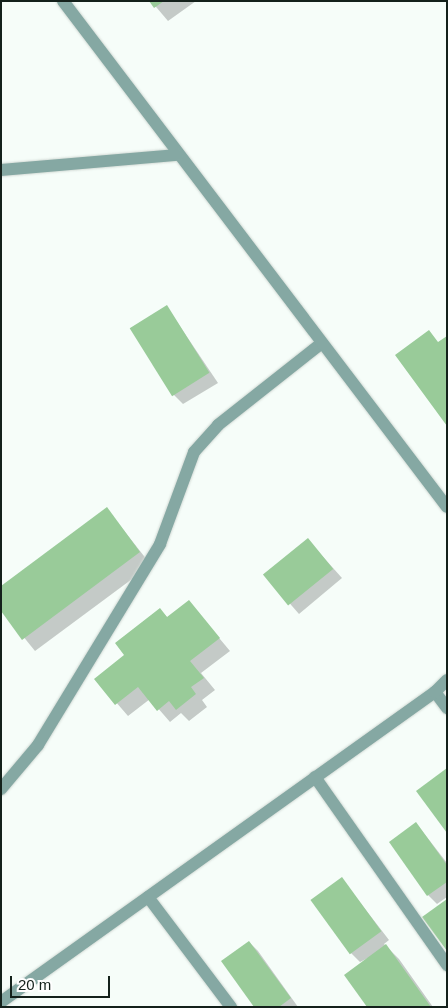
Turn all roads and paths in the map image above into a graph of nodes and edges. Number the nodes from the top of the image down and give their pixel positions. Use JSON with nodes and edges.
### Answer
{"nodes":[{"id":1,"x":63,"y":1,"type":"edge"},
{"id":2,"x":177,"y":155,"type":"junction"},
{"id":3,"x":1,"y":170,"type":"edge"},
{"id":4,"x":322,"y":343,"type":"junction"},
{"id":5,"x":447,"y":507,"type":"edge"},
{"id":6,"x":447,"y":680,"type":"edge"},
{"id":7,"x":435,"y":692,"type":"junction"},
{"id":8,"x":447,"y":708,"type":"edge"},
{"id":9,"x":315,"y":778,"type":"junction"},
{"id":10,"x":1,"y":789,"type":"edge"},
{"id":11,"x":148,"y":897,"type":"junction"},
{"id":12,"x":447,"y":965,"type":"edge"},
{"id":13,"x":1,"y":1002,"type":"edge"},
{"id":14,"x":231,"y":1007,"type":"edge"}],
"edges":[{"from":1,"to":2,"type":"street"},
{"from":2,"to":3,"type":"street"},
{"from":2,"to":4,"type":"street"},
{"from":4,"to":5,"type":"street"},
{"from":4,"to":10,"type":"street"},
{"from":6,"to":7,"type":"street"},
{"from":7,"to":8,"type":"street"},
{"from":7,"to":9,"type":"street"},
{"from":9,"to":11,"type":"street"},
{"from":9,"to":12,"type":"street"},
{"from":11,"to":13,"type":"street"},
{"from":11,"to":14,"type":"street"}]}
